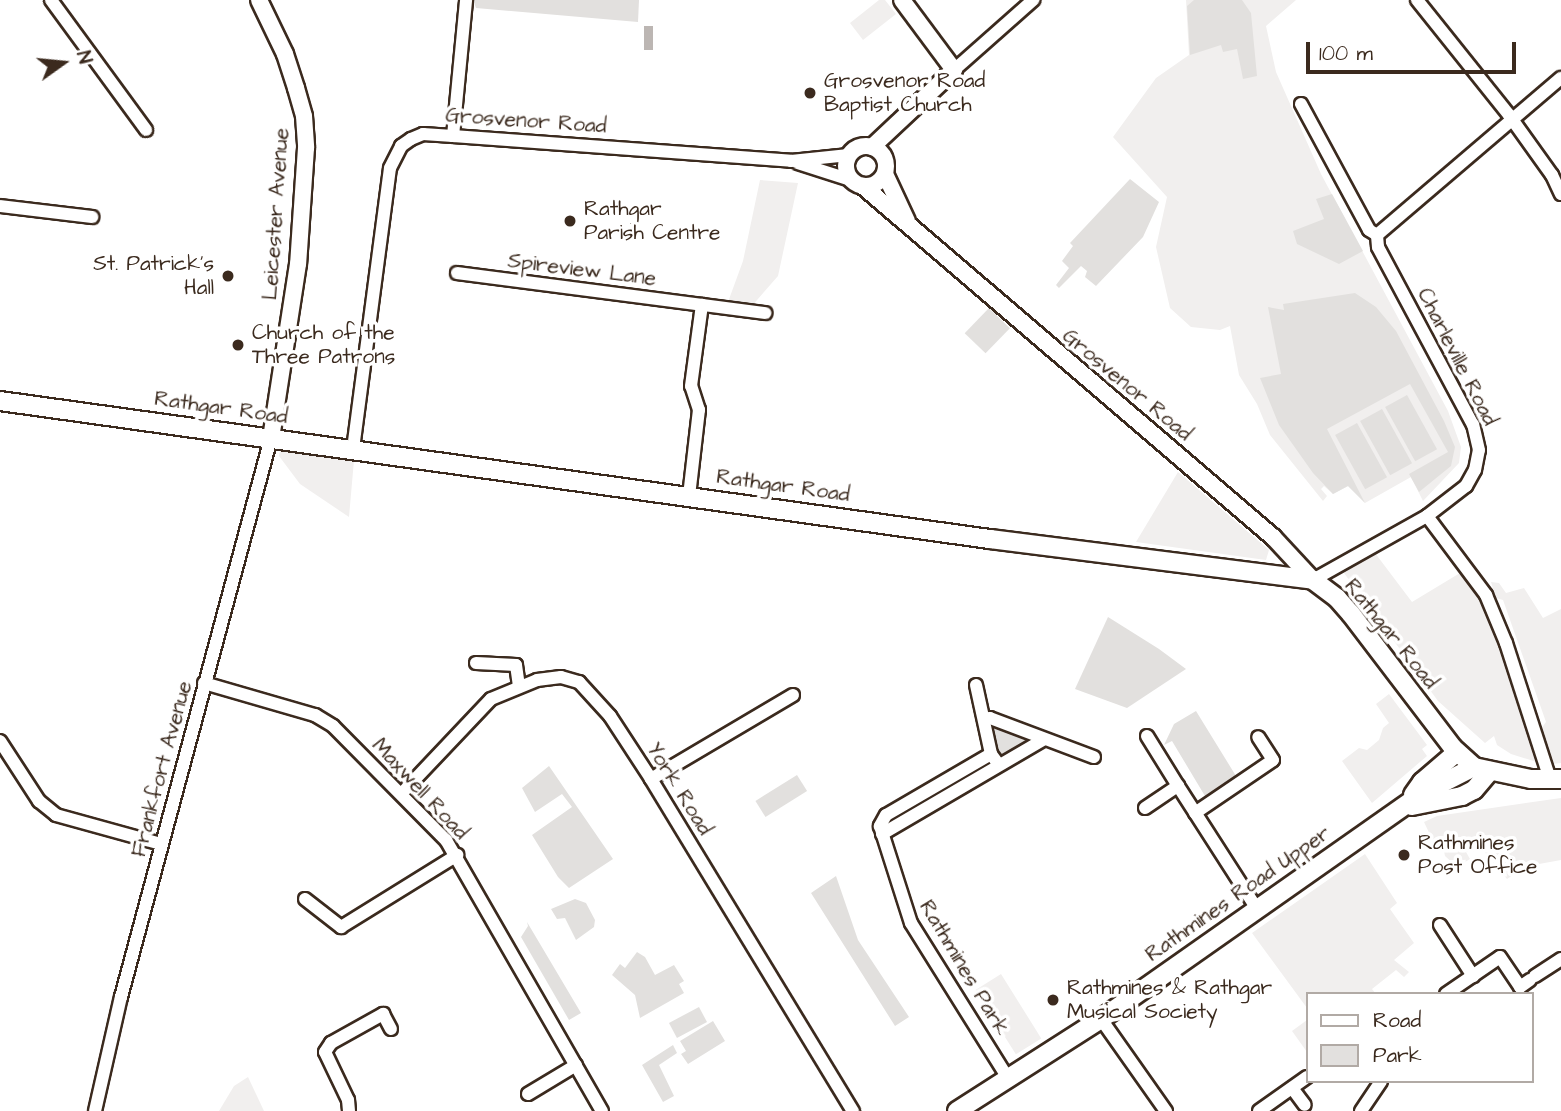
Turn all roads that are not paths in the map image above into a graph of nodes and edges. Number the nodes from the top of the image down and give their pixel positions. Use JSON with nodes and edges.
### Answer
{"nodes":[{"id":1,"x":51,"y":0,"type":"edge"},
{"id":2,"x":259,"y":0,"type":"edge"},
{"id":3,"x":466,"y":0,"type":"edge"},
{"id":4,"x":902,"y":0,"type":"edge"},
{"id":5,"x":1033,"y":0,"type":"edge"},
{"id":6,"x":1417,"y":0,"type":"edge"},
{"id":7,"x":954,"y":70,"type":"junction"},
{"id":8,"x":1561,"y":78,"type":"edge"},
{"id":9,"x":1301,"y":104,"type":"dead end"},
{"id":10,"x":1512,"y":120,"type":"junction"},
{"id":11,"x":146,"y":130,"type":"dead end"},
{"id":12,"x":453,"y":135,"type":"junction"},
{"id":13,"x":872,"y":147,"type":"junction"},
{"id":14,"x":849,"y":155,"type":"junction"},
{"id":15,"x":791,"y":161,"type":"junction"},
{"id":16,"x":885,"y":174,"type":"junction"},
{"id":17,"x":857,"y":183,"type":"junction"},
{"id":18,"x":1561,"y":194,"type":"edge"},
{"id":19,"x":0,"y":206,"type":"edge"},
{"id":20,"x":92,"y":217,"type":"dead end"},
{"id":21,"x":910,"y":227,"type":"junction"},
{"id":22,"x":1377,"y":236,"type":"junction"},
{"id":23,"x":457,"y":273,"type":"dead end"},
{"id":24,"x":702,"y":305,"type":"junction"},
{"id":25,"x":765,"y":313,"type":"dead end"},
{"id":26,"x":0,"y":401,"type":"edge"},
{"id":27,"x":271,"y":438,"type":"junction"},
{"id":28,"x":353,"y":449,"type":"junction"},
{"id":29,"x":689,"y":496,"type":"junction"},
{"id":30,"x":1427,"y":516,"type":"junction"},
{"id":31,"x":1313,"y":580,"type":"junction"},
{"id":32,"x":476,"y":663,"type":"dead end"},
{"id":33,"x":204,"y":683,"type":"junction"},
{"id":34,"x":976,"y":685,"type":"dead end"},
{"id":35,"x":519,"y":687,"type":"junction"},
{"id":36,"x":793,"y":695,"type":"dead end"},
{"id":37,"x":985,"y":719,"type":"junction"},
{"id":38,"x":1147,"y":736,"type":"dead end"},
{"id":39,"x":1258,"y":737,"type":"dead end"},
{"id":40,"x":1043,"y":740,"type":"junction"},
{"id":41,"x":0,"y":741,"type":"edge"},
{"id":42,"x":1457,"y":752,"type":"junction"},
{"id":43,"x":1094,"y":757,"type":"dead end"},
{"id":44,"x":995,"y":759,"type":"junction"},
{"id":45,"x":1482,"y":769,"type":"junction"},
{"id":46,"x":651,"y":779,"type":"junction"},
{"id":47,"x":1555,"y":779,"type":"edge"},
{"id":48,"x":1178,"y":786,"type":"junction"},
{"id":49,"x":402,"y":793,"type":"junction"},
{"id":50,"x":1405,"y":807,"type":"junction"},
{"id":51,"x":1145,"y":808,"type":"dead end"},
{"id":52,"x":1195,"y":814,"type":"junction"},
{"id":53,"x":161,"y":844,"type":"junction"},
{"id":54,"x":457,"y":855,"type":"junction"},
{"id":55,"x":305,"y":899,"type":"dead end"},
{"id":56,"x":1257,"y":909,"type":"junction"},
{"id":57,"x":1440,"y":925,"type":"dead end"},
{"id":58,"x":1561,"y":959,"type":"edge"},
{"id":59,"x":1473,"y":976,"type":"junction"},
{"id":60,"x":1449,"y":992,"type":"edge"},
{"id":61,"x":1101,"y":1019,"type":"junction"},
{"id":62,"x":391,"y":1029,"type":"dead end"},
{"id":63,"x":576,"y":1065,"type":"junction"},
{"id":64,"x":1007,"y":1078,"type":"junction"},
{"id":65,"x":1306,"y":1078,"type":"edge"},
{"id":66,"x":1380,"y":1083,"type":"edge"},
{"id":67,"x":1292,"y":1087,"type":"junction"},
{"id":68,"x":528,"y":1094,"type":"dead end"},
{"id":69,"x":1305,"y":1105,"type":"dead end"},
{"id":70,"x":95,"y":1111,"type":"edge"},
{"id":71,"x":349,"y":1111,"type":"edge"},
{"id":72,"x":603,"y":1111,"type":"edge"},
{"id":73,"x":853,"y":1111,"type":"edge"},
{"id":74,"x":957,"y":1111,"type":"edge"},
{"id":75,"x":1166,"y":1111,"type":"edge"},
{"id":76,"x":1259,"y":1111,"type":"edge"},
{"id":77,"x":1361,"y":1111,"type":"edge"}],
"edges":[{"from":1,"to":11,"type":"street"},
{"from":2,"to":27,"type":"street","name":"Leicester Avenue"},
{"from":3,"to":12,"type":"street"},
{"from":4,"to":7,"type":"street"},
{"from":5,"to":7,"type":"street"},
{"from":6,"to":10,"type":"street"},
{"from":7,"to":13,"type":"street"},
{"from":8,"to":10,"type":"street"},
{"from":9,"to":22,"type":"street","name":"Charleville Road"},
{"from":10,"to":18,"type":"street"},
{"from":10,"to":22,"type":"street"},
{"from":12,"to":15,"type":"street","name":"Grosvenor Road"},
{"from":12,"to":28,"type":"street","name":"Grosvenor Road"},
{"from":13,"to":14,"type":"street"},
{"from":13,"to":16,"type":"street"},
{"from":14,"to":15,"type":"street","name":"Grosvenor Road"},
{"from":14,"to":17,"type":"street"},
{"from":15,"to":17,"type":"street","name":"Grosvenor Road"},
{"from":16,"to":17,"type":"street"},
{"from":16,"to":21,"type":"street","name":"Grosvenor Road"},
{"from":17,"to":21,"type":"street","name":"Grosvenor Road"},
{"from":19,"to":20,"type":"street"},
{"from":21,"to":31,"type":"street","name":"Grosvenor Road"},
{"from":22,"to":30,"type":"street","name":"Charleville Road"},
{"from":23,"to":24,"type":"street","name":"Spireview Lane"},
{"from":24,"to":25,"type":"street","name":"Spireview Lane"},
{"from":24,"to":29,"type":"street"},
{"from":26,"to":27,"type":"main road","name":"Rathgar Road"},
{"from":27,"to":28,"type":"main road","name":"Rathgar Road"},
{"from":27,"to":33,"type":"street","name":"Frankfort Avenue"},
{"from":28,"to":29,"type":"main road","name":"Rathgar Road"},
{"from":29,"to":31,"type":"main road","name":"Rathgar Road"},
{"from":30,"to":31,"type":"street","name":"Charleville Road"},
{"from":30,"to":47,"type":"street"},
{"from":31,"to":42,"type":"main road","name":"Rathgar Road"},
{"from":32,"to":35,"type":"street"},
{"from":33,"to":49,"type":"street","name":"Maxwell Road"},
{"from":33,"to":53,"type":"street","name":"Frankfort Avenue"},
{"from":34,"to":37,"type":"street"},
{"from":35,"to":46,"type":"street","name":"York Road"},
{"from":35,"to":49,"type":"street","name":"York Road"},
{"from":36,"to":46,"type":"street"},
{"from":37,"to":40,"type":"street"},
{"from":37,"to":44,"type":"street"},
{"from":38,"to":48,"type":"street"},
{"from":39,"to":52,"type":"street"},
{"from":40,"to":43,"type":"street"},
{"from":40,"to":44,"type":"street","name":"Rathmines Park"},
{"from":41,"to":53,"type":"street"},
{"from":42,"to":45,"type":"main road","name":"Rathgar Road"},
{"from":42,"to":50,"type":"main road"},
{"from":44,"to":64,"type":"street","name":"Rathmines Park"},
{"from":45,"to":47,"type":"main road"},
{"from":45,"to":50,"type":"main road","name":"Rathmines Road Upper"},
{"from":46,"to":73,"type":"street","name":"York Road"},
{"from":48,"to":51,"type":"street"},
{"from":48,"to":52,"type":"street"},
{"from":49,"to":54,"type":"street","name":"Maxwell Road"},
{"from":50,"to":56,"type":"main road","name":"Rathmines Road Upper"},
{"from":52,"to":56,"type":"street"},
{"from":53,"to":70,"type":"street","name":"Frankfort Avenue"},
{"from":54,"to":55,"type":"street"},
{"from":54,"to":63,"type":"street","name":"Maxwell Road"},
{"from":56,"to":61,"type":"main road","name":"Rathmines Road Upper"},
{"from":57,"to":59,"type":"street"},
{"from":58,"to":59,"type":"street"},
{"from":59,"to":60,"type":"street"},
{"from":61,"to":64,"type":"main road","name":"Rathmines Road Upper"},
{"from":61,"to":75,"type":"street"},
{"from":62,"to":71,"type":"street"},
{"from":63,"to":68,"type":"street"},
{"from":63,"to":72,"type":"street","name":"Maxwell Road"},
{"from":64,"to":74,"type":"main road","name":"Rathmines Road Upper"},
{"from":65,"to":67,"type":"street"},
{"from":66,"to":77,"type":"street"},
{"from":67,"to":69,"type":"street"},
{"from":67,"to":76,"type":"street"}]}
